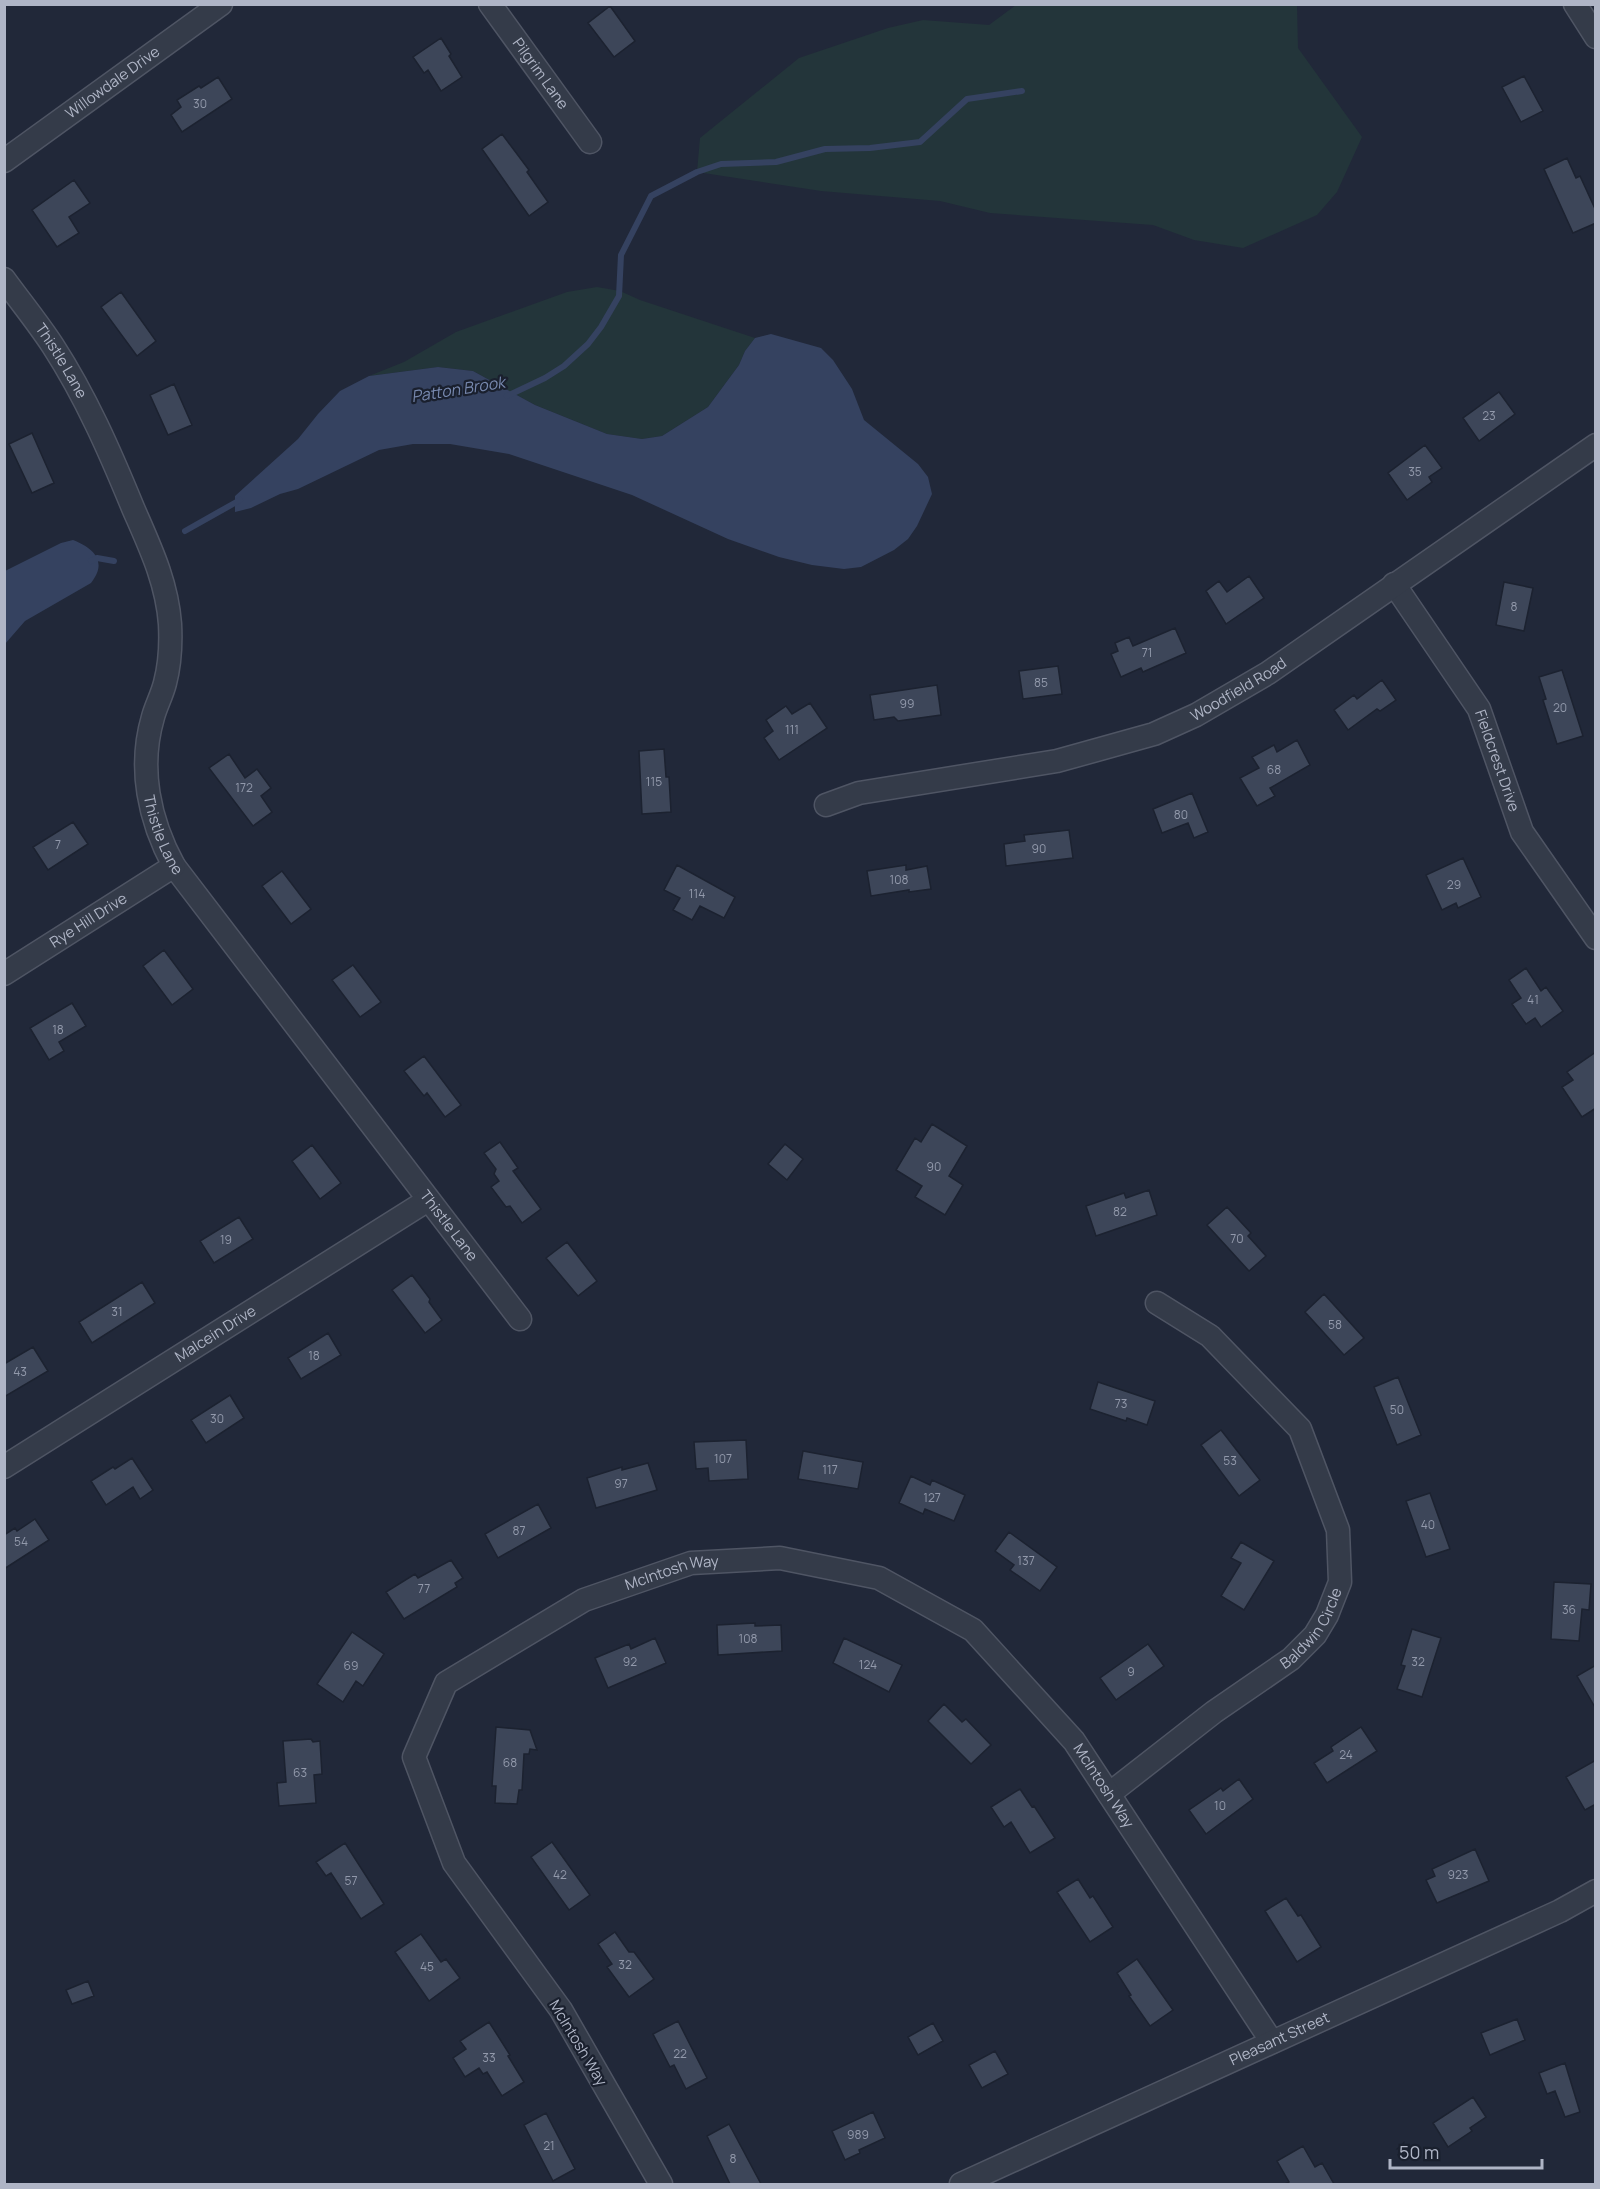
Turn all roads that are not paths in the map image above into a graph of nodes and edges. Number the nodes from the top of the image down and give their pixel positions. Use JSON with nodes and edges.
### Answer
{"nodes":[{"id":1,"x":221,"y":4,"type":"edge"},
{"id":2,"x":490,"y":4,"type":"edge"},
{"id":3,"x":1575,"y":4,"type":"edge"},
{"id":4,"x":1596,"y":37,"type":"edge"},
{"id":5,"x":590,"y":142,"type":"dead end"},
{"id":6,"x":4,"y":162,"type":"edge"},
{"id":7,"x":4,"y":279,"type":"edge"},
{"id":8,"x":1596,"y":445,"type":"edge"},
{"id":9,"x":1394,"y":584,"type":"junction"},
{"id":10,"x":826,"y":805,"type":"dead end"},
{"id":11,"x":174,"y":866,"type":"junction"},
{"id":12,"x":1596,"y":938,"type":"edge"},
{"id":13,"x":4,"y":974,"type":"edge"},
{"id":14,"x":428,"y":1200,"type":"junction"},
{"id":15,"x":1157,"y":1303,"type":"dead end"},
{"id":16,"x":520,"y":1319,"type":"dead end"},
{"id":17,"x":4,"y":1467,"type":"edge"},
{"id":18,"x":1109,"y":1794,"type":"junction"},
{"id":19,"x":1596,"y":1891,"type":"edge"},
{"id":20,"x":1272,"y":2042,"type":"junction"},
{"id":21,"x":660,"y":2184,"type":"edge"},
{"id":22,"x":961,"y":2184,"type":"edge"}],
"edges":[{"from":1,"to":6,"type":"street","name":"Willowdale Drive"},
{"from":2,"to":5,"type":"street","name":"Pilgrim Lane"},
{"from":3,"to":4,"type":"street"},
{"from":7,"to":11,"type":"street","name":"Thistle Lane"},
{"from":8,"to":9,"type":"street","name":"Woodfield Road"},
{"from":9,"to":10,"type":"street","name":"Woodfield Road"},
{"from":9,"to":12,"type":"street","name":"Fieldcrest Drive"},
{"from":11,"to":13,"type":"street","name":"Rye Hill Drive"},
{"from":11,"to":14,"type":"street","name":"Thistle Lane"},
{"from":14,"to":16,"type":"street","name":"Thistle Lane"},
{"from":14,"to":17,"type":"street","name":"Malcein Drive"},
{"from":15,"to":18,"type":"street","name":"Baldwin Circle"},
{"from":18,"to":20,"type":"street","name":"McIntosh Way"},
{"from":18,"to":21,"type":"street","name":"McIntosh Way"},
{"from":19,"to":20,"type":"street","name":"Pleasant Street"},
{"from":20,"to":22,"type":"street","name":"Pleasant Street"}]}
